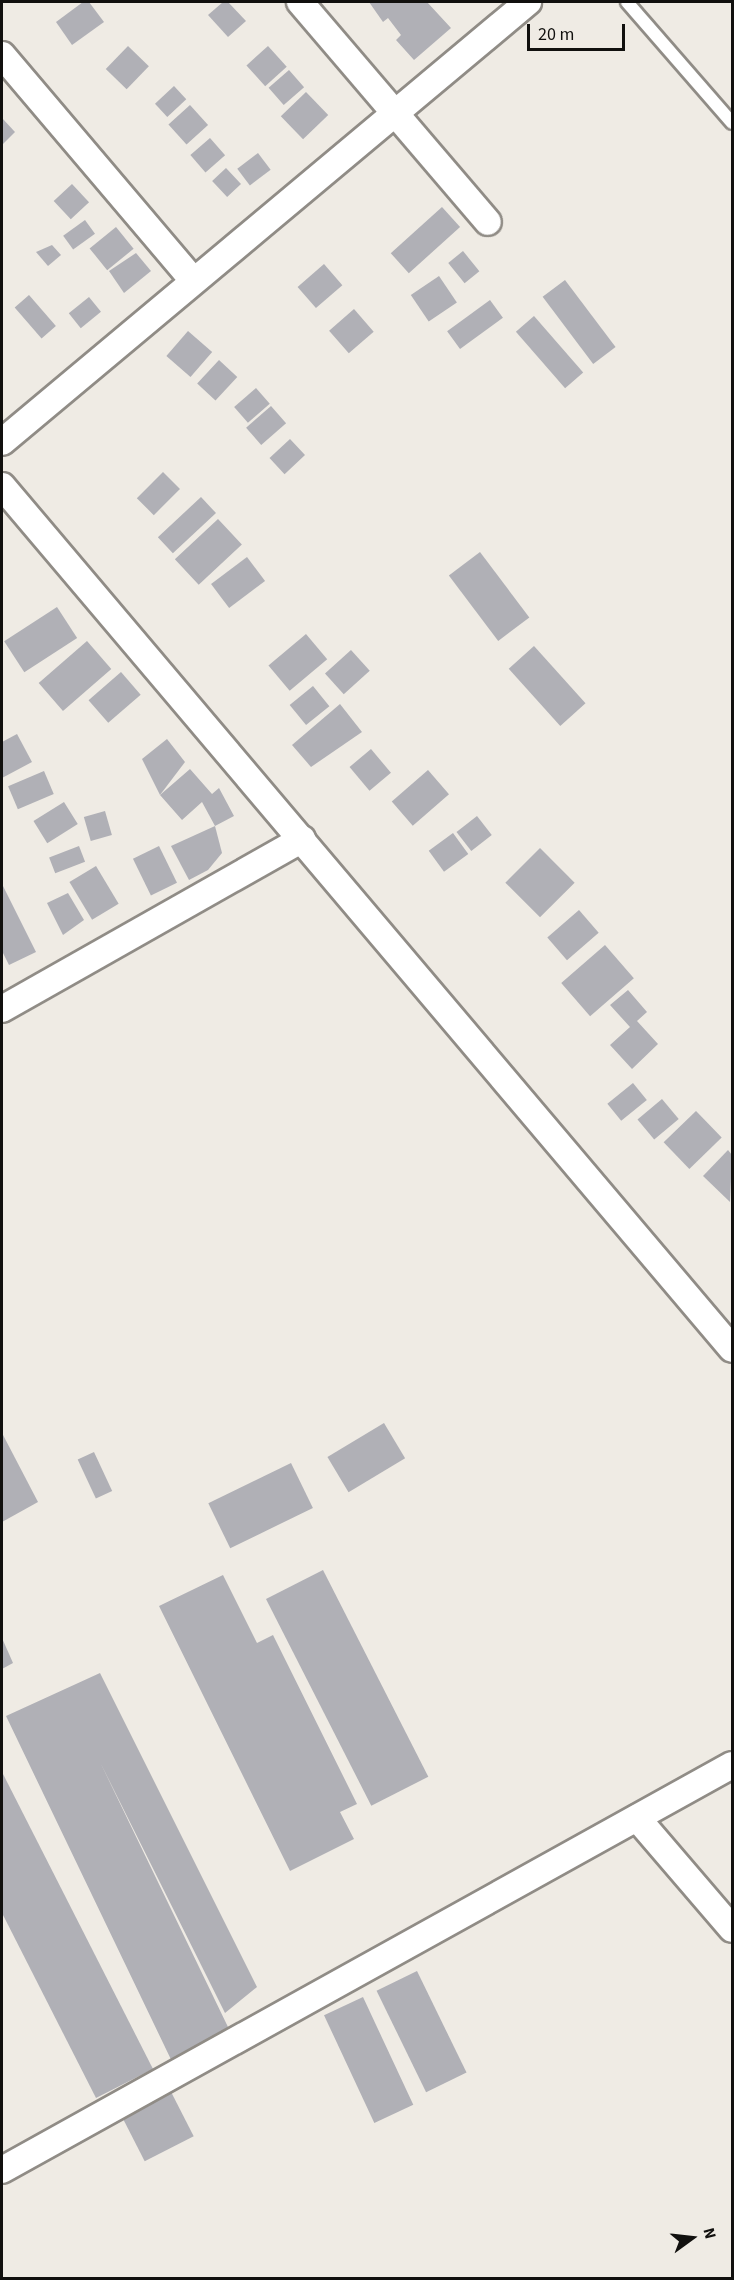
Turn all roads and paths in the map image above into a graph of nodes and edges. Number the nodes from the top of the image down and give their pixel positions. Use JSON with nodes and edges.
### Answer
{"nodes":[{"id":1,"x":300,"y":2,"type":"edge"},
{"id":2,"x":528,"y":2,"type":"edge"},
{"id":3,"x":627,"y":2,"type":"edge"},
{"id":4,"x":2,"y":56,"type":"edge"},
{"id":5,"x":397,"y":115,"type":"junction"},
{"id":6,"x":732,"y":123,"type":"edge"},
{"id":7,"x":488,"y":222,"type":"dead end"},
{"id":8,"x":192,"y":279,"type":"junction"},
{"id":9,"x":2,"y":442,"type":"edge"},
{"id":10,"x":2,"y":486,"type":"edge"},
{"id":11,"x":303,"y":839,"type":"junction"},
{"id":12,"x":2,"y":1009,"type":"edge"},
{"id":13,"x":732,"y":1349,"type":"edge"},
{"id":14,"x":732,"y":1765,"type":"edge"},
{"id":15,"x":637,"y":1818,"type":"junction"},
{"id":16,"x":732,"y":1929,"type":"edge"},
{"id":17,"x":2,"y":2170,"type":"edge"}],
"edges":[{"from":1,"to":5,"type":"street"},
{"from":2,"to":5,"type":"street"},
{"from":3,"to":6,"type":"lane"},
{"from":4,"to":8,"type":"street"},
{"from":5,"to":7,"type":"street"},
{"from":5,"to":8,"type":"street"},
{"from":8,"to":9,"type":"street"},
{"from":10,"to":11,"type":"street"},
{"from":11,"to":12,"type":"street"},
{"from":11,"to":13,"type":"street"},
{"from":14,"to":15,"type":"street"},
{"from":15,"to":16,"type":"street"},
{"from":15,"to":17,"type":"street"}]}
